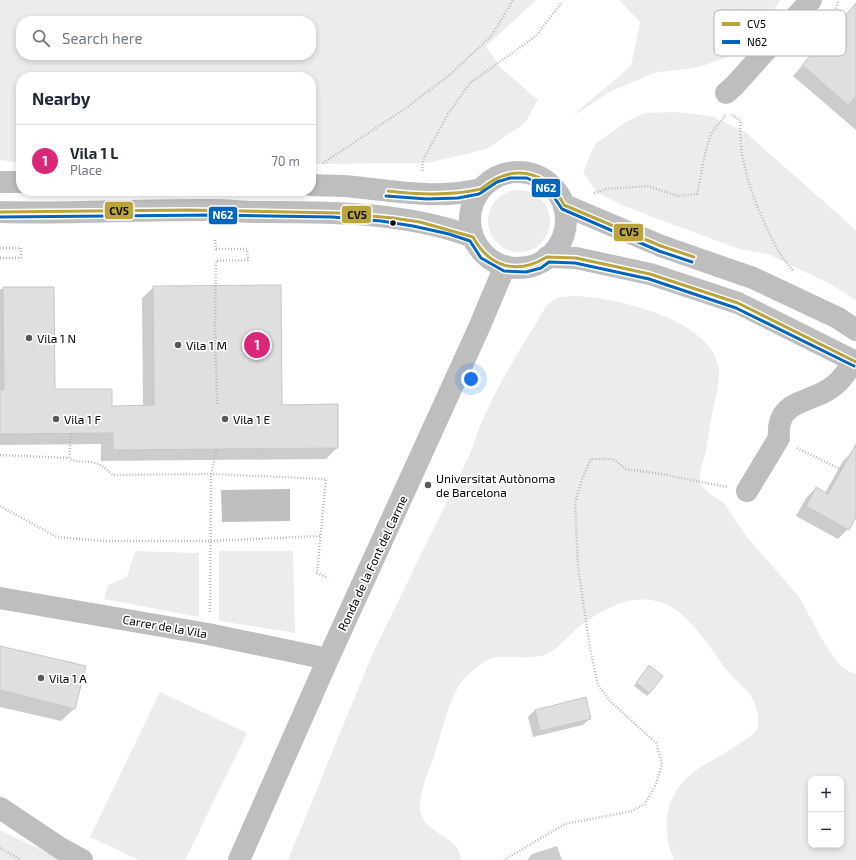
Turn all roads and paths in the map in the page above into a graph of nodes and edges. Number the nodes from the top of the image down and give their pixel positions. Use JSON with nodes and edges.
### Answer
{"nodes":[{"id":1,"x":513,"y":0,"type":"edge"},
{"id":2,"x":811,"y":0,"type":"edge"},
{"id":3,"x":839,"y":0,"type":"edge"},
{"id":4,"x":562,"y":2,"type":"dead end"},
{"id":5,"x":802,"y":10,"type":"edge"},
{"id":6,"x":835,"y":10,"type":"edge"},
{"id":7,"x":761,"y":56,"type":"edge"},
{"id":8,"x":726,"y":93,"type":"dead end"},
{"id":9,"x":316,"y":174,"type":"edge"},
{"id":10,"x":316,"y":177,"type":"edge"},
{"id":11,"x":421,"y":178,"type":"dead end"},
{"id":12,"x":481,"y":189,"type":"junction"},
{"id":13,"x":593,"y":194,"type":"dead end"},
{"id":14,"x":564,"y":205,"type":"junction"},
{"id":15,"x":1,"y":212,"type":"edge"},
{"id":16,"x":473,"y":237,"type":"junction"},
{"id":17,"x":215,"y":240,"type":"dead end"},
{"id":18,"x":0,"y":248,"type":"edge"},
{"id":19,"x":547,"y":257,"type":"junction"},
{"id":20,"x":0,"y":258,"type":"edge"},
{"id":21,"x":505,"y":266,"type":"junction"},
{"id":22,"x":797,"y":276,"type":"dead end"},
{"id":23,"x":856,"y":330,"type":"edge"},
{"id":24,"x":855,"y":361,"type":"edge"},
{"id":25,"x":217,"y":405,"type":"dead end"},
{"id":26,"x":71,"y":433,"type":"dead end"},
{"id":27,"x":779,"y":438,"type":"junction"},
{"id":28,"x":217,"y":449,"type":"dead end"},
{"id":29,"x":0,"y":455,"type":"edge"},
{"id":30,"x":69,"y":458,"type":"junction"},
{"id":31,"x":842,"y":470,"type":"dead end"},
{"id":32,"x":211,"y":474,"type":"junction"},
{"id":33,"x":747,"y":491,"type":"joint"},
{"id":34,"x":0,"y":506,"type":"edge"},
{"id":35,"x":320,"y":536,"type":"junction"},
{"id":36,"x":210,"y":541,"type":"junction"},
{"id":37,"x":328,"y":578,"type":"dead end"},
{"id":38,"x":0,"y":598,"type":"edge"},
{"id":39,"x":210,"y":617,"type":"dead end"},
{"id":40,"x":328,"y":659,"type":"junction"},
{"id":41,"x":0,"y":808,"type":"edge"},
{"id":42,"x":0,"y":848,"type":"edge"},
{"id":43,"x":22,"y":860,"type":"edge"},
{"id":44,"x":82,"y":860,"type":"edge"},
{"id":45,"x":239,"y":860,"type":"edge"},
{"id":46,"x":504,"y":860,"type":"edge"}],
"edges":[{"from":1,"to":9,"type":"path"},
{"from":2,"to":5,"type":"street"},
{"from":3,"to":6,"type":"path"},
{"from":4,"to":11,"type":"path"},
{"from":7,"to":8,"type":"street"},
{"from":10,"to":12,"type":"street"},
{"from":12,"to":14,"type":"street"},
{"from":12,"to":16,"type":"street"},
{"from":13,"to":22,"type":"path"},
{"from":14,"to":19,"type":"street"},
{"from":14,"to":23,"type":"street"},
{"from":15,"to":16,"type":"street"},
{"from":16,"to":21,"type":"street"},
{"from":17,"to":25,"type":"path"},
{"from":18,"to":20,"type":"path"},
{"from":19,"to":21,"type":"street"},
{"from":19,"to":24,"type":"street"},
{"from":21,"to":40,"type":"street","name":"Ronda de la Font del Carme"},
{"from":24,"to":27,"type":"street"},
{"from":26,"to":30,"type":"path"},
{"from":27,"to":31,"type":"path"},
{"from":27,"to":33,"type":"street"},
{"from":28,"to":32,"type":"path"},
{"from":29,"to":30,"type":"path"},
{"from":30,"to":32,"type":"path"},
{"from":32,"to":35,"type":"path"},
{"from":32,"to":36,"type":"path"},
{"from":33,"to":46,"type":"path"},
{"from":34,"to":36,"type":"path"},
{"from":35,"to":36,"type":"path"},
{"from":35,"to":37,"type":"path"},
{"from":36,"to":39,"type":"path"},
{"from":38,"to":40,"type":"street","name":"Carrer de la Vila"},
{"from":40,"to":45,"type":"street","name":"Ronda de la Font del Carme"},
{"from":41,"to":44,"type":"street"},
{"from":42,"to":43,"type":"path"}]}
